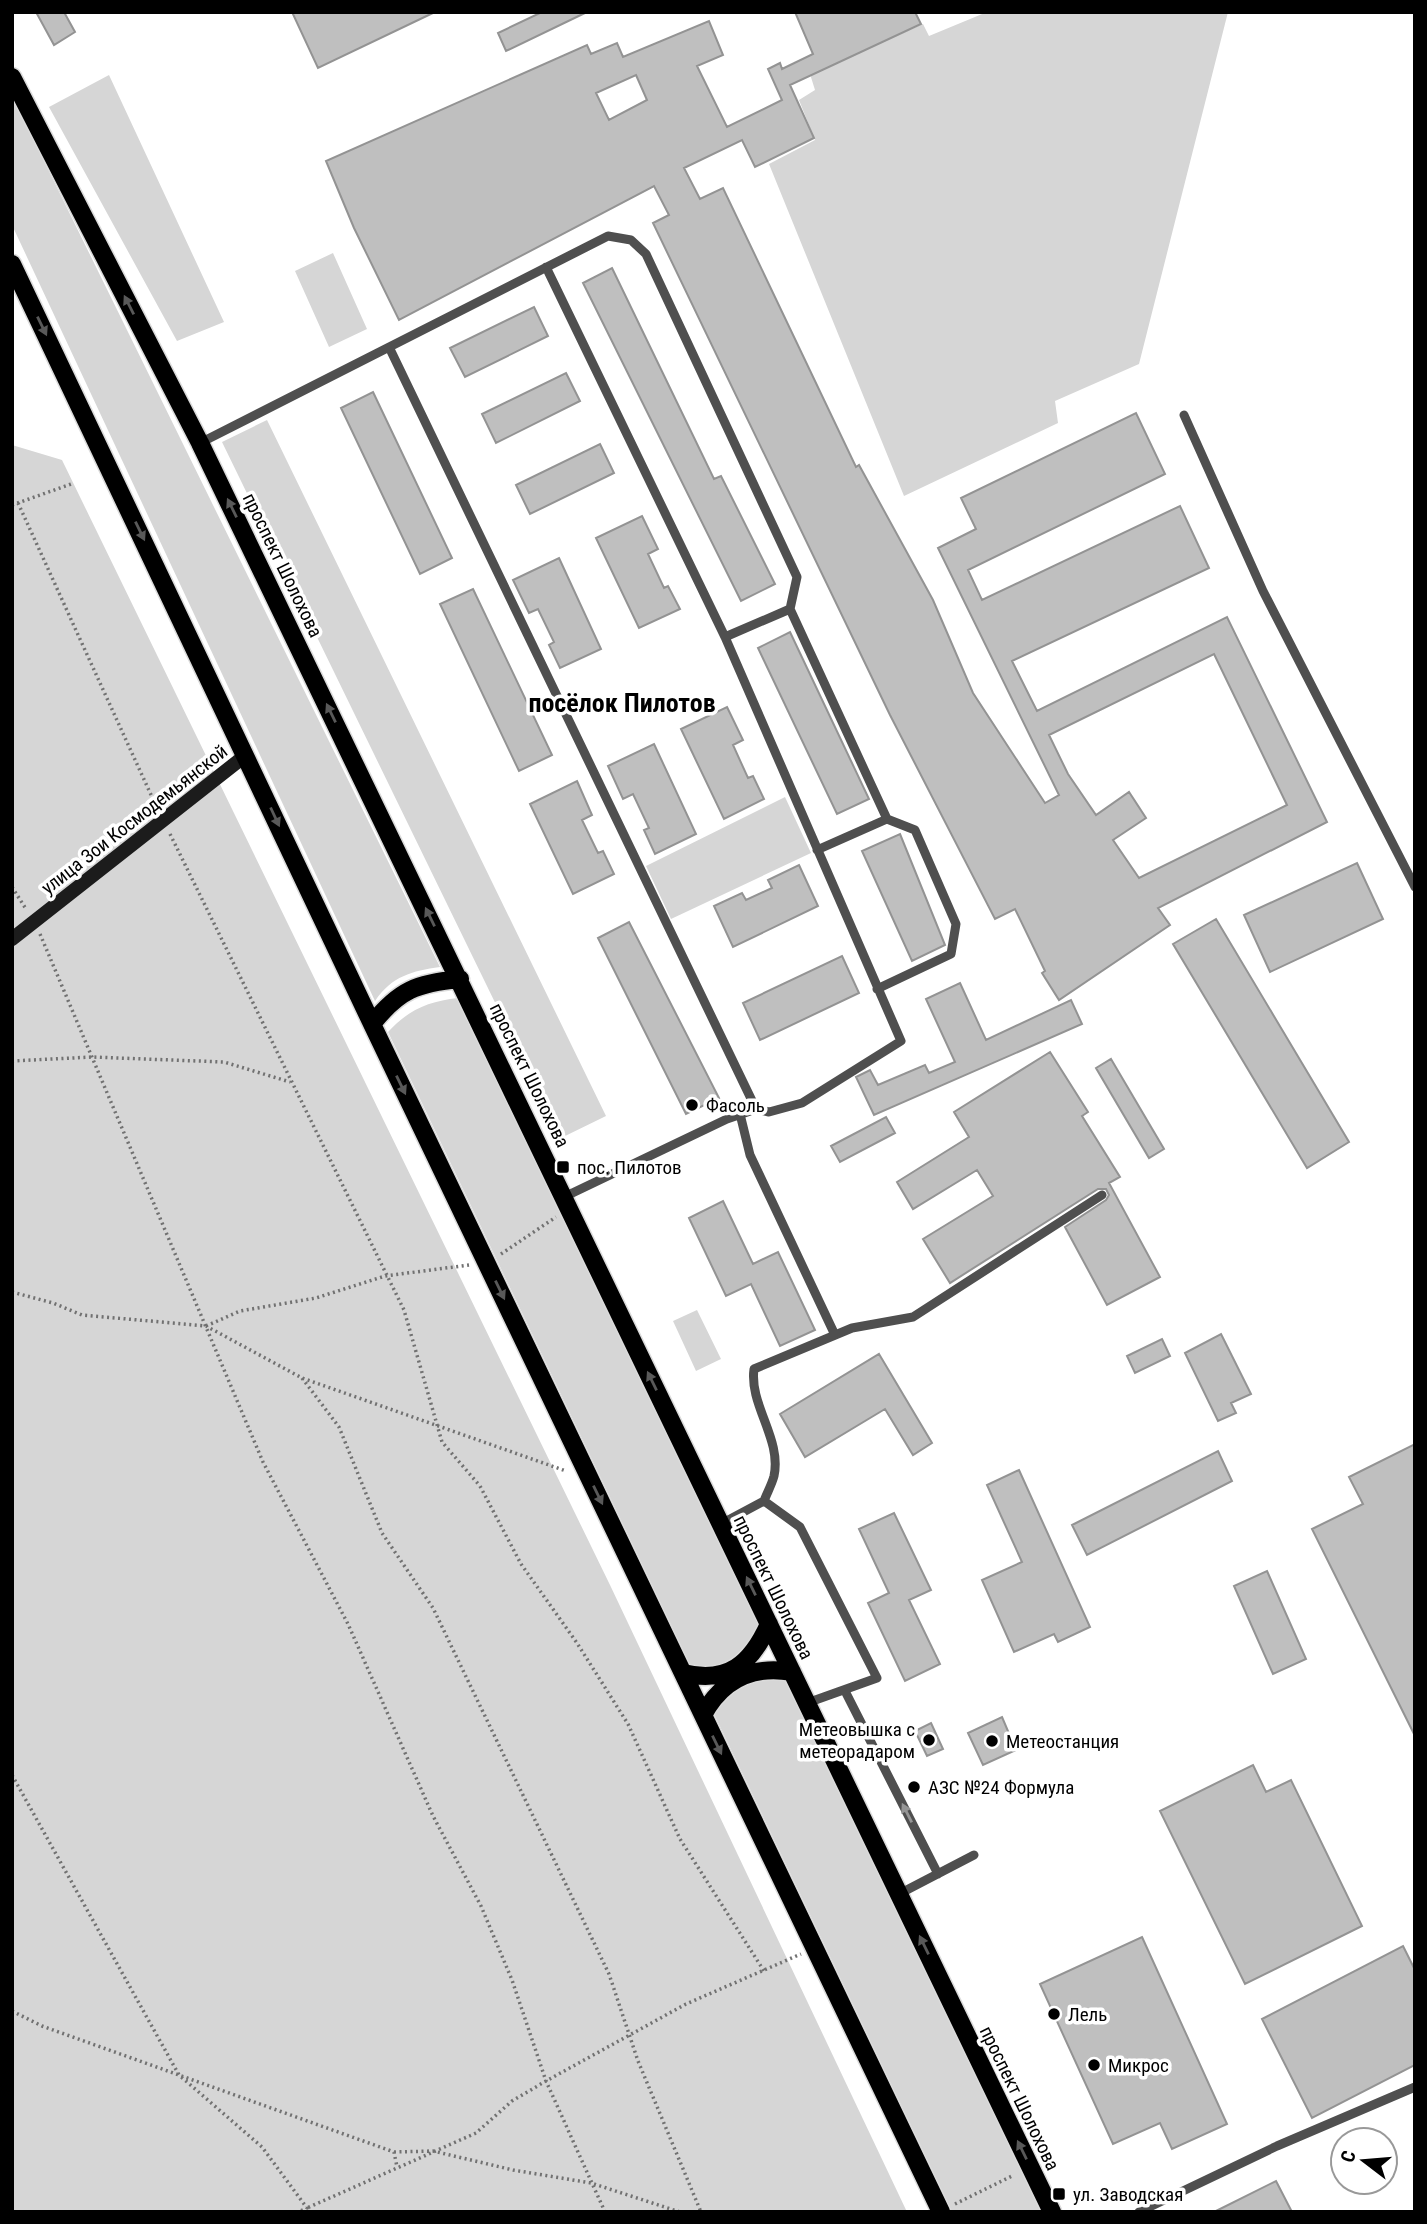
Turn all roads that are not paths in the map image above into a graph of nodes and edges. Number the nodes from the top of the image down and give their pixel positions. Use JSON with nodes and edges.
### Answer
{"nodes":[{"id":1,"x":12,"y":77,"type":"edge"},
{"id":2,"x":12,"y":264,"type":"edge"},
{"id":3,"x":546,"y":267,"type":"junction"},
{"id":4,"x":389,"y":347,"type":"junction"},
{"id":5,"x":1184,"y":415,"type":"dead end"},
{"id":6,"x":200,"y":443,"type":"junction"},
{"id":7,"x":790,"y":609,"type":"junction"},
{"id":8,"x":725,"y":637,"type":"junction"},
{"id":9,"x":246,"y":755,"type":"junction"},
{"id":10,"x":887,"y":819,"type":"junction"},
{"id":11,"x":817,"y":850,"type":"junction"},
{"id":12,"x":1415,"y":887,"type":"edge"},
{"id":13,"x":12,"y":939,"type":"edge"},
{"id":14,"x":460,"y":979,"type":"junction"},
{"id":15,"x":877,"y":989,"type":"junction"},
{"id":16,"x":372,"y":1024,"type":"junction"},
{"id":17,"x":756,"y":1109,"type":"junction"},
{"id":18,"x":740,"y":1114,"type":"junction"},
{"id":19,"x":1102,"y":1195,"type":"dead end"},
{"id":20,"x":567,"y":1202,"type":"junction"},
{"id":21,"x":835,"y":1335,"type":"junction"},
{"id":22,"x":764,"y":1501,"type":"junction"},
{"id":23,"x":721,"y":1524,"type":"junction"},
{"id":24,"x":769,"y":1624,"type":"junction"},
{"id":25,"x":792,"y":1672,"type":"junction"},
{"id":26,"x":683,"y":1673,"type":"junction"},
{"id":27,"x":845,"y":1691,"type":"junction"},
{"id":28,"x":807,"y":1703,"type":"junction"},
{"id":29,"x":703,"y":1716,"type":"junction"},
{"id":30,"x":974,"y":1855,"type":"dead end"},
{"id":31,"x":938,"y":1874,"type":"junction"},
{"id":32,"x":899,"y":1894,"type":"junction"},
{"id":33,"x":1415,"y":2087,"type":"edge"},
{"id":34,"x":941,"y":2211,"type":"edge"},
{"id":35,"x":1052,"y":2212,"type":"edge"},
{"id":36,"x":1139,"y":2212,"type":"edge"}],
"edges":[{"from":6,"to":1,"type":"main road","name":"проспект Шолохова","one_way":true},
{"from":2,"to":9,"type":"main road","one_way":true},
{"from":3,"to":4,"type":"lane"},
{"from":3,"to":7,"type":"lane"},
{"from":3,"to":8,"type":"lane"},
{"from":4,"to":6,"type":"lane"},
{"from":4,"to":17,"type":"lane"},
{"from":5,"to":12,"type":"lane"},
{"from":14,"to":6,"type":"main road","name":"проспект Шолохова","one_way":true},
{"from":7,"to":8,"type":"lane"},
{"from":7,"to":10,"type":"lane"},
{"from":8,"to":11,"type":"lane"},
{"from":9,"to":13,"type":"street","name":"улица Зои Космодемьянской"},
{"from":9,"to":16,"type":"main road","one_way":true},
{"from":10,"to":11,"type":"lane"},
{"from":10,"to":15,"type":"lane"},
{"from":11,"to":15,"type":"lane"},
{"from":14,"to":16,"type":"main road"},
{"from":14,"to":20,"type":"main road","name":"проспект Шолохова"},
{"from":15,"to":17,"type":"lane"},
{"from":16,"to":26,"type":"main road","one_way":true},
{"from":17,"to":18,"type":"lane"},
{"from":18,"to":20,"type":"lane"},
{"from":18,"to":21,"type":"lane"},
{"from":19,"to":21,"type":"lane"},
{"from":23,"to":20,"type":"main road","name":"проспект Шолохова","one_way":true},
{"from":21,"to":22,"type":"lane"},
{"from":22,"to":23,"type":"lane"},
{"from":22,"to":27,"type":"lane"},
{"from":24,"to":23,"type":"main road","name":"проспект Шолохова","one_way":true},
{"from":24,"to":25,"type":"main road","name":"проспект Шолохова"},
{"from":24,"to":26,"type":"main road"},
{"from":25,"to":28,"type":"main road","name":"проспект Шолохова"},
{"from":25,"to":29,"type":"main road"},
{"from":26,"to":29,"type":"main road"},
{"from":27,"to":28,"type":"lane"},
{"from":31,"to":27,"type":"lane","one_way":true},
{"from":28,"to":32,"type":"main road","name":"проспект Шолохова"},
{"from":29,"to":34,"type":"main road","one_way":true},
{"from":30,"to":31,"type":"lane"},
{"from":31,"to":32,"type":"lane"},
{"from":35,"to":32,"type":"main road","name":"проспект Шолохова","one_way":true},
{"from":33,"to":36,"type":"lane"}]}
